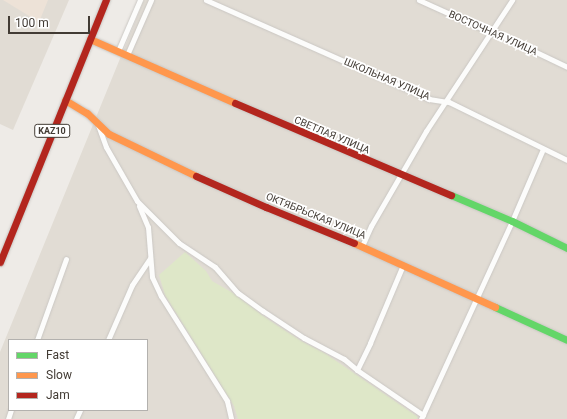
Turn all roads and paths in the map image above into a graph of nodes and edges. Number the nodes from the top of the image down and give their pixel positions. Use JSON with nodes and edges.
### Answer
{"nodes":[{"id":1,"x":106,"y":0,"type":"edge"},
{"id":2,"x":140,"y":0,"type":"edge"},
{"id":3,"x":151,"y":0,"type":"edge"},
{"id":4,"x":206,"y":0,"type":"edge"},
{"id":5,"x":419,"y":0,"type":"edge"},
{"id":6,"x":512,"y":0,"type":"edge"},
{"id":7,"x":492,"y":31,"type":"junction"},
{"id":8,"x":90,"y":39,"type":"junction"},
{"id":9,"x":118,"y":51,"type":"junction"},
{"id":10,"x":127,"y":55,"type":"junction"},
{"id":11,"x":567,"y":67,"type":"edge"},
{"id":12,"x":65,"y":100,"type":"junction"},
{"id":13,"x":444,"y":102,"type":"junction"},
{"id":14,"x":98,"y":123,"type":"junction"},
{"id":15,"x":543,"y":149,"type":"junction"},
{"id":16,"x":567,"y":160,"type":"edge"},
{"id":17,"x":400,"y":174,"type":"junction"},
{"id":18,"x":137,"y":201,"type":"junction"},
{"id":19,"x":512,"y":221,"type":"junction"},
{"id":20,"x":362,"y":246,"type":"junction"},
{"id":21,"x":567,"y":248,"type":"edge"},
{"id":22,"x":150,"y":258,"type":"junction"},
{"id":23,"x":66,"y":259,"type":"dead end"},
{"id":24,"x":0,"y":262,"type":"edge"},
{"id":25,"x":403,"y":265,"type":"junction"},
{"id":26,"x":476,"y":297,"type":"junction"},
{"id":27,"x":37,"y":339,"type":"edge"},
{"id":28,"x":108,"y":339,"type":"edge"},
{"id":29,"x":567,"y":340,"type":"edge"},
{"id":30,"x":357,"y":370,"type":"junction"},
{"id":31,"x":422,"y":417,"type":"edge"},
{"id":32,"x":231,"y":419,"type":"edge"}],
"edges":[{"from":1,"to":8,"type":"main road","number":"KAZ10"},
{"from":2,"to":9,"type":"street"},
{"from":3,"to":10,"type":"street"},
{"from":4,"to":13,"type":"street","name":"ШКОЛЬНАЯ УЛИЦА"},
{"from":5,"to":7,"type":"street","name":"ВОСТОЧНАЯ УЛИЦА"},
{"from":6,"to":7,"type":"street"},
{"from":7,"to":11,"type":"street","name":"ВОСТОЧНАЯ УЛИЦА"},
{"from":7,"to":13,"type":"street"},
{"from":8,"to":9,"type":"main road","name":"СВЕТЛАЯ УЛИЦА"},
{"from":8,"to":12,"type":"main road","number":"KAZ10"},
{"from":9,"to":10,"type":"main road","name":"СВЕТЛАЯ УЛИЦА"},
{"from":10,"to":17,"type":"main road","name":"СВЕТЛАЯ УЛИЦА"},
{"from":12,"to":14,"type":"main road","name":"ОКТЯБРЬСКАЯ УЛИЦА"},
{"from":12,"to":24,"type":"main road","number":"KAZ10"},
{"from":13,"to":15,"type":"street","name":"ШКОЛЬНАЯ УЛИЦА"},
{"from":13,"to":17,"type":"street"},
{"from":14,"to":18,"type":"street"},
{"from":14,"to":20,"type":"main road","name":"ОКТЯБРЬСКАЯ УЛИЦА"},
{"from":15,"to":16,"type":"street","name":"ШКОЛЬНАЯ УЛИЦА"},
{"from":15,"to":19,"type":"street"},
{"from":17,"to":19,"type":"main road","name":"СВЕТЛАЯ УЛИЦА"},
{"from":17,"to":20,"type":"street"},
{"from":18,"to":22,"type":"street"},
{"from":18,"to":30,"type":"street"},
{"from":19,"to":21,"type":"main road","name":"СВЕТЛАЯ УЛИЦА"},
{"from":19,"to":26,"type":"street"},
{"from":20,"to":25,"type":"main road","name":"ОКТЯБРЬСКАЯ УЛИЦА"},
{"from":22,"to":28,"type":"street"},
{"from":22,"to":32,"type":"street"},
{"from":23,"to":27,"type":"street"},
{"from":25,"to":26,"type":"main road","name":"ОКТЯБРЬСКАЯ УЛИЦА"},
{"from":25,"to":30,"type":"street"},
{"from":26,"to":29,"type":"main road","name":"ОКТЯБРЬСКАЯ УЛИЦА"},
{"from":26,"to":31,"type":"street"},
{"from":30,"to":31,"type":"street"}]}
